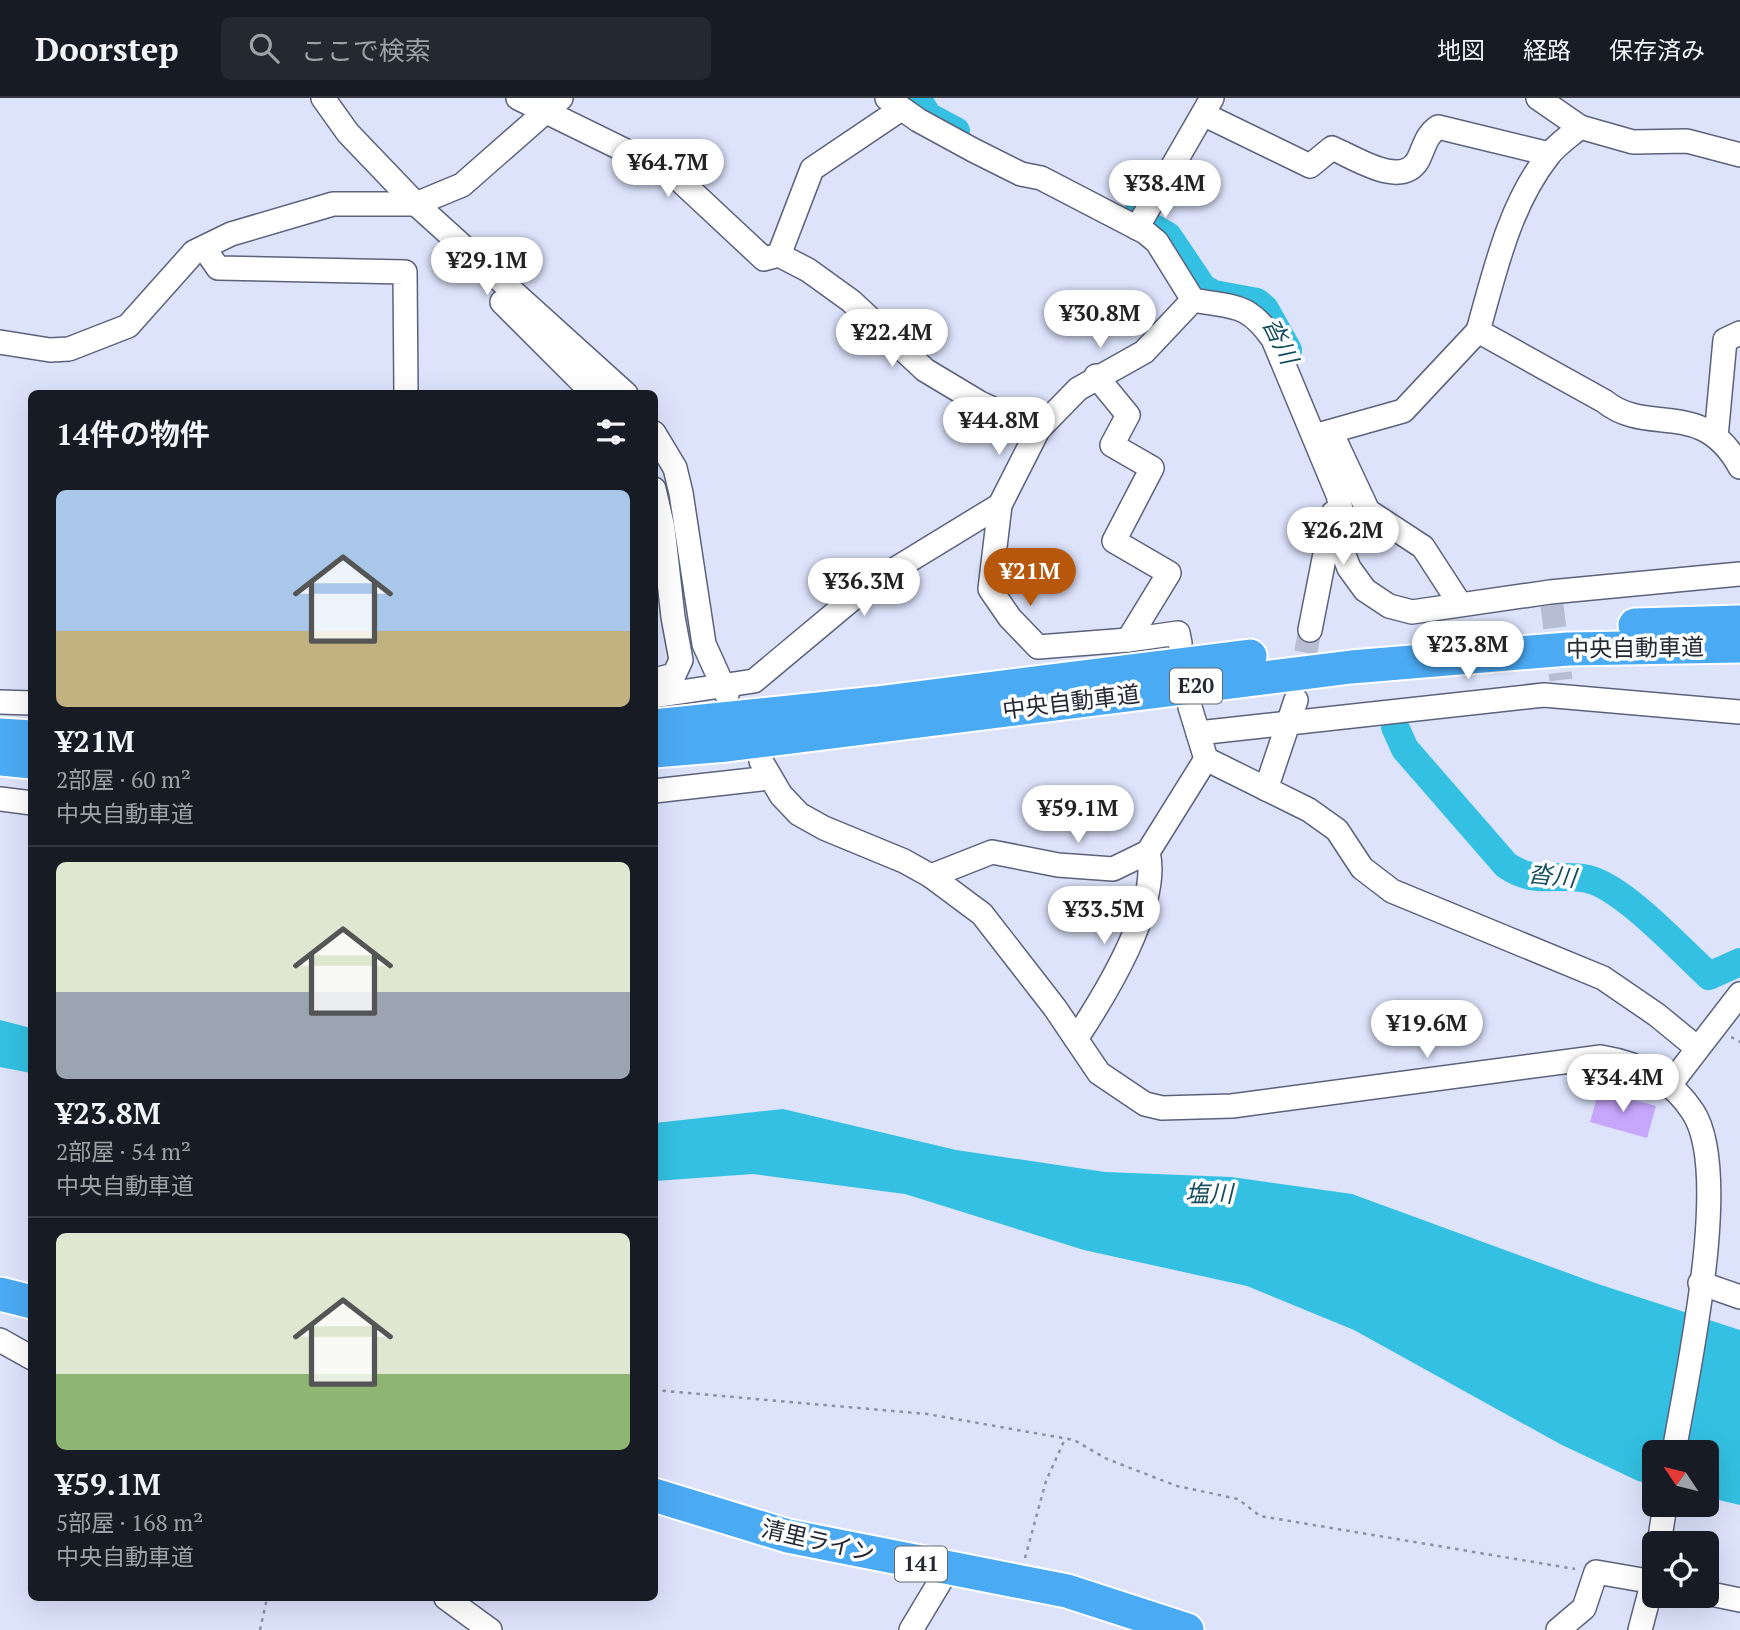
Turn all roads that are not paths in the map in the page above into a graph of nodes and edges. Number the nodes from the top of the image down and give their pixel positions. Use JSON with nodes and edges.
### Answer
{"nodes":[{"id":1,"x":323,"y":98,"type":"edge"},
{"id":2,"x":504,"y":98,"type":"edge"},
{"id":3,"x":518,"y":98,"type":"edge"},
{"id":4,"x":1538,"y":98,"type":"edge"},
{"id":5,"x":894,"y":103,"type":"edge"},
{"id":6,"x":1208,"y":103,"type":"edge"},
{"id":7,"x":553,"y":105,"type":"edge"},
{"id":8,"x":1580,"y":127,"type":"junction"},
{"id":9,"x":510,"y":142,"type":"junction"},
{"id":10,"x":1549,"y":153,"type":"junction"},
{"id":11,"x":1740,"y":155,"type":"edge"},
{"id":12,"x":416,"y":204,"type":"junction"},
{"id":13,"x":1137,"y":228,"type":"junction"},
{"id":14,"x":204,"y":248,"type":"junction"},
{"id":15,"x":779,"y":255,"type":"junction"},
{"id":16,"x":499,"y":279,"type":"junction"},
{"id":17,"x":1193,"y":300,"type":"junction"},
{"id":18,"x":1478,"y":331,"type":"junction"},
{"id":19,"x":1740,"y":334,"type":"edge"},
{"id":20,"x":0,"y":342,"type":"edge"},
{"id":21,"x":1096,"y":376,"type":"junction"},
{"id":22,"x":406,"y":390,"type":"edge"},
{"id":23,"x":590,"y":390,"type":"edge"},
{"id":24,"x":622,"y":390,"type":"edge"},
{"id":25,"x":1038,"y":430,"type":"junction"},
{"id":26,"x":1323,"y":434,"type":"junction"},
{"id":27,"x":1716,"y":437,"type":"junction"},
{"id":28,"x":658,"y":440,"type":"edge"},
{"id":29,"x":1738,"y":461,"type":"edge"},
{"id":30,"x":1339,"y":480,"type":"junction"},
{"id":31,"x":1000,"y":505,"type":"junction"},
{"id":32,"x":658,"y":506,"type":"edge"},
{"id":33,"x":1740,"y":574,"type":"edge"},
{"id":34,"x":1460,"y":604,"type":"junction"},
{"id":35,"x":1740,"y":622,"type":"edge"},
{"id":36,"x":1310,"y":630,"type":"tunnel mouth"},
{"id":37,"x":1128,"y":640,"type":"junction"},
{"id":38,"x":1180,"y":643,"type":"dead end"},
{"id":39,"x":1740,"y":646,"type":"edge"},
{"id":40,"x":658,"y":679,"type":"edge"},
{"id":41,"x":725,"y":692,"type":"junction"},
{"id":42,"x":658,"y":695,"type":"edge"},
{"id":43,"x":1296,"y":700,"type":"tunnel mouth"},
{"id":44,"x":0,"y":702,"type":"edge"},
{"id":45,"x":28,"y":703,"type":"edge"},
{"id":46,"x":1190,"y":707,"type":"dead end"},
{"id":47,"x":1740,"y":712,"type":"edge"},
{"id":48,"x":1287,"y":722,"type":"junction"},
{"id":49,"x":658,"y":726,"type":"edge"},
{"id":50,"x":1198,"y":733,"type":"junction"},
{"id":51,"x":0,"y":735,"type":"edge"},
{"id":52,"x":28,"y":737,"type":"edge"},
{"id":53,"x":658,"y":751,"type":"edge"},
{"id":54,"x":1206,"y":759,"type":"junction"},
{"id":55,"x":0,"y":760,"type":"edge"},
{"id":56,"x":28,"y":762,"type":"edge"},
{"id":57,"x":1266,"y":789,"type":"junction"},
{"id":58,"x":658,"y":791,"type":"edge"},
{"id":59,"x":0,"y":800,"type":"edge"},
{"id":60,"x":28,"y":803,"type":"edge"},
{"id":61,"x":1147,"y":852,"type":"junction"},
{"id":62,"x":931,"y":876,"type":"junction"},
{"id":63,"x":1740,"y":994,"type":"edge"},
{"id":64,"x":1076,"y":1039,"type":"junction"},
{"id":65,"x":1696,"y":1047,"type":"junction"},
{"id":66,"x":1669,"y":1086,"type":"junction"},
{"id":67,"x":1700,"y":1288,"type":"junction"},
{"id":68,"x":0,"y":1294,"type":"edge"},
{"id":69,"x":1740,"y":1297,"type":"edge"},
{"id":70,"x":28,"y":1301,"type":"edge"},
{"id":71,"x":0,"y":1340,"type":"edge"},
{"id":72,"x":28,"y":1356,"type":"edge"},
{"id":73,"x":1676,"y":1440,"type":"edge"},
{"id":74,"x":658,"y":1496,"type":"edge"},
{"id":75,"x":947,"y":1570,"type":"junction"},
{"id":76,"x":1642,"y":1579,"type":"edge"},
{"id":77,"x":1719,"y":1596,"type":"edge"},
{"id":78,"x":1740,"y":1600,"type":"edge"},
{"id":79,"x":450,"y":1601,"type":"edge"},
{"id":80,"x":1646,"y":1608,"type":"edge"},
{"id":81,"x":490,"y":1630,"type":"edge"},
{"id":82,"x":911,"y":1630,"type":"edge"},
{"id":83,"x":1187,"y":1630,"type":"edge"},
{"id":84,"x":1558,"y":1630,"type":"edge"},
{"id":85,"x":1640,"y":1630,"type":"edge"}],
"edges":[{"from":1,"to":12,"type":"street"},
{"from":2,"to":9,"type":"street"},
{"from":3,"to":7,"type":"street"},
{"from":4,"to":8,"type":"street"},
{"from":5,"to":13,"type":"street"},
{"from":5,"to":15,"type":"street"},
{"from":6,"to":10,"type":"street"},
{"from":6,"to":13,"type":"street"},
{"from":7,"to":9,"type":"street"},
{"from":7,"to":15,"type":"street"},
{"from":8,"to":10,"type":"street"},
{"from":8,"to":11,"type":"street"},
{"from":9,"to":12,"type":"street"},
{"from":10,"to":18,"type":"street"},
{"from":12,"to":14,"type":"street"},
{"from":12,"to":16,"type":"street"},
{"from":13,"to":17,"type":"street"},
{"from":14,"to":20,"type":"street"},
{"from":14,"to":22,"type":"street"},
{"from":15,"to":25,"type":"street"},
{"from":16,"to":23,"type":"street"},
{"from":16,"to":24,"type":"street"},
{"from":17,"to":21,"type":"street"},
{"from":17,"to":26,"type":"street"},
{"from":18,"to":26,"type":"street"},
{"from":18,"to":27,"type":"street"},
{"from":19,"to":27,"type":"street"},
{"from":21,"to":25,"type":"street"},
{"from":21,"to":37,"type":"street"},
{"from":25,"to":31,"type":"street"},
{"from":26,"to":30,"type":"street"},
{"from":27,"to":29,"type":"street"},
{"from":28,"to":41,"type":"street"},
{"from":30,"to":34,"type":"street"},
{"from":30,"to":34,"type":"street"},
{"from":30,"to":36,"type":"street"},
{"from":31,"to":37,"type":"street"},
{"from":31,"to":41,"type":"street"},
{"from":32,"to":40,"type":"street"},
{"from":33,"to":34,"type":"street"},
{"from":35,"to":49,"type":"highway","name":"中央自動車道","number":"E20"},
{"from":37,"to":38,"type":"street"},
{"from":39,"to":53,"type":"highway","name":"中央自動車道","number":"E20"},
{"from":41,"to":42,"type":"street"},
{"from":43,"to":48,"type":"street"},
{"from":44,"to":45,"type":"street"},
{"from":46,"to":50,"type":"street"},
{"from":47,"to":48,"type":"street"},
{"from":48,"to":50,"type":"street"},
{"from":48,"to":57,"type":"street"},
{"from":50,"to":54,"type":"street"},
{"from":51,"to":52,"type":"highway"},
{"from":54,"to":57,"type":"street"},
{"from":54,"to":61,"type":"street"},
{"from":55,"to":56,"type":"highway"},
{"from":57,"to":65,"type":"street"},
{"from":58,"to":62,"type":"street"},
{"from":59,"to":60,"type":"street"},
{"from":61,"to":62,"type":"street"},
{"from":61,"to":64,"type":"street"},
{"from":62,"to":64,"type":"street"},
{"from":63,"to":65,"type":"street"},
{"from":64,"to":66,"type":"street"},
{"from":65,"to":66,"type":"street"},
{"from":66,"to":67,"type":"street"},
{"from":67,"to":69,"type":"street"},
{"from":67,"to":73,"type":"street"},
{"from":68,"to":70,"type":"highway"},
{"from":71,"to":72,"type":"street"},
{"from":74,"to":75,"type":"highway","name":"清里ライン","number":"141"},
{"from":75,"to":82,"type":"street"},
{"from":75,"to":83,"type":"highway","name":"清里ライン","number":"141"},
{"from":76,"to":84,"type":"street"},
{"from":77,"to":78,"type":"street"},
{"from":79,"to":81,"type":"street"},
{"from":80,"to":85,"type":"street"}]}
